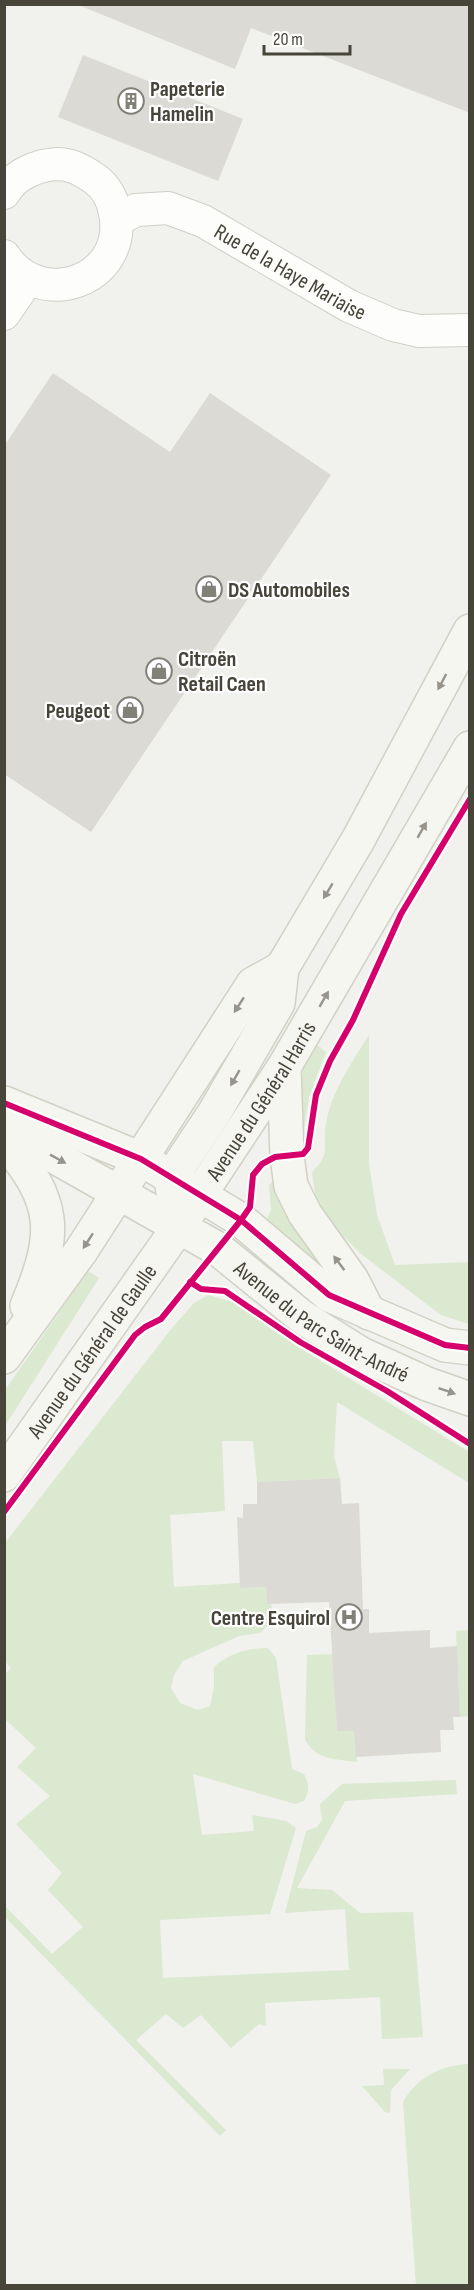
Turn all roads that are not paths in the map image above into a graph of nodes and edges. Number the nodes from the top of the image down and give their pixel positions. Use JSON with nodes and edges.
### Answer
{"nodes":[{"id":1,"x":4,"y":194,"type":"edge"},
{"id":2,"x":117,"y":220,"type":"junction"},
{"id":3,"x":4,"y":256,"type":"edge"},
{"id":4,"x":28,"y":279,"type":"junction"},
{"id":5,"x":4,"y":314,"type":"edge"},
{"id":6,"x":470,"y":330,"type":"edge"},
{"id":7,"x":470,"y":631,"type":"edge"},
{"id":8,"x":470,"y":748,"type":"edge"},
{"id":9,"x":282,"y":968,"type":"junction"},
{"id":10,"x":284,"y":1067,"type":"junction"},
{"id":11,"x":4,"y":1103,"type":"edge"},
{"id":12,"x":4,"y":1137,"type":"edge"},
{"id":13,"x":141,"y":1159,"type":"junction"},
{"id":14,"x":171,"y":1178,"type":"junction"},
{"id":15,"x":120,"y":1192,"type":"junction"},
{"id":16,"x":199,"y":1196,"type":"junction"},
{"id":17,"x":178,"y":1228,"type":"junction"},
{"id":18,"x":369,"y":1313,"type":"junction"},
{"id":19,"x":470,"y":1348,"type":"edge"},
{"id":20,"x":5,"y":1356,"type":"edge"},
{"id":21,"x":470,"y":1399,"type":"edge"},
{"id":22,"x":4,"y":1475,"type":"edge"}],
"edges":[{"from":1,"to":2,"type":"street"},
{"from":2,"to":4,"type":"street"},
{"from":2,"to":6,"type":"street","name":"Rue de la Haye Mariaise"},
{"from":3,"to":4,"type":"street"},
{"from":4,"to":5,"type":"street"},
{"from":7,"to":9,"type":"main road","name":"Avenue du Général Harris","one_way":true},
{"from":10,"to":8,"type":"main road","name":"Avenue du Général Harris","one_way":true},
{"from":9,"to":13,"type":"main road","one_way":true},
{"from":9,"to":14,"type":"main road","name":"Avenue du Général Harris","one_way":true},
{"from":10,"to":16,"type":"main road","name":"Avenue du Général Harris"},
{"from":18,"to":10,"type":"main road","one_way":true},
{"from":11,"to":13,"type":"main road","name":"Avenue du Parc Saint-André"},
{"from":12,"to":15,"type":"main road","name":"Avenue du Parc Saint-André","one_way":true},
{"from":12,"to":20,"type":"main road"},
{"from":13,"to":14,"type":"main road","name":"Avenue du Parc Saint-André"},
{"from":13,"to":15,"type":"main road"},
{"from":14,"to":16,"type":"main road","name":"Avenue du Parc Saint-André"},
{"from":14,"to":17,"type":"main road","name":"Avenue du Général Harris"},
{"from":15,"to":17,"type":"main road","name":"Avenue du Parc Saint-André"},
{"from":15,"to":20,"type":"main road","one_way":true},
{"from":16,"to":17,"type":"main road","name":"Avenue du Général Harris"},
{"from":16,"to":18,"type":"main road","name":"Avenue du Parc Saint-André"},
{"from":17,"to":21,"type":"main road","name":"Avenue du Parc Saint-André","one_way":true},
{"from":17,"to":22,"type":"main road","name":"Avenue du Général de Gaulle"},
{"from":18,"to":19,"type":"main road","name":"Avenue du Parc Saint-André"}]}
